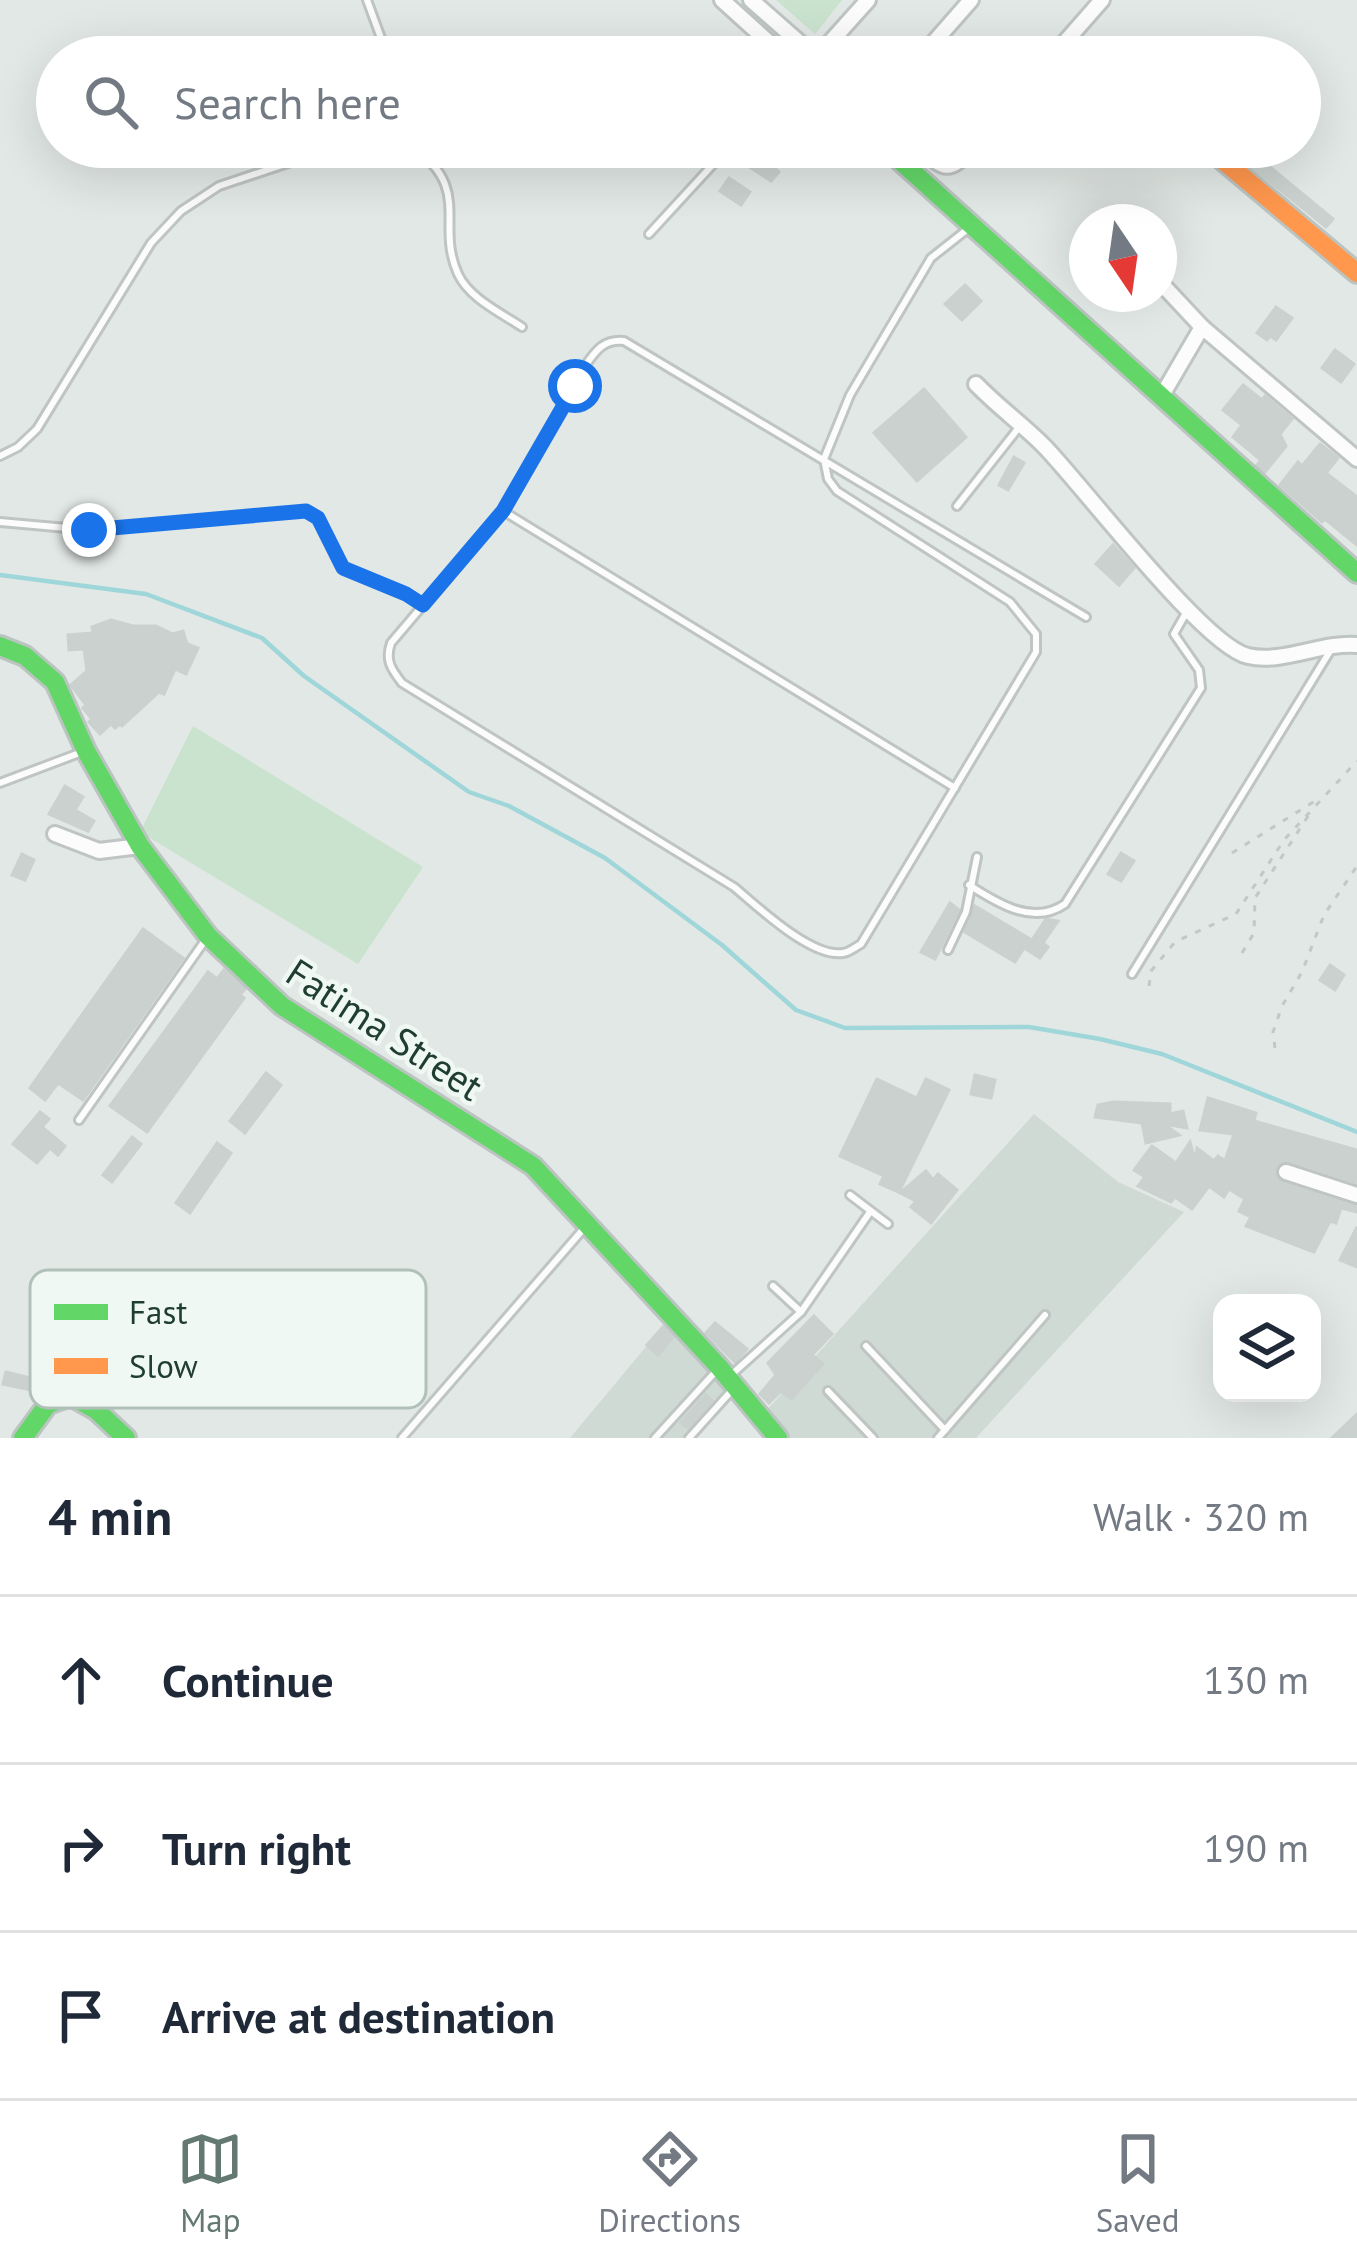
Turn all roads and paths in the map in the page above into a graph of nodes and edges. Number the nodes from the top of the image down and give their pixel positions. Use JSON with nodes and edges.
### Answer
{"nodes":[{"id":1,"x":367,"y":0,"type":"edge"},
{"id":2,"x":722,"y":0,"type":"edge"},
{"id":3,"x":751,"y":0,"type":"edge"},
{"id":4,"x":868,"y":0,"type":"edge"},
{"id":5,"x":971,"y":0,"type":"edge"},
{"id":6,"x":1102,"y":0,"type":"edge"},
{"id":7,"x":380,"y":36,"type":"edge"},
{"id":8,"x":762,"y":36,"type":"edge"},
{"id":9,"x":793,"y":36,"type":"edge"},
{"id":10,"x":836,"y":36,"type":"edge"},
{"id":11,"x":939,"y":36,"type":"edge"},
{"id":12,"x":1070,"y":36,"type":"edge"},
{"id":13,"x":273,"y":168,"type":"edge"},
{"id":14,"x":437,"y":168,"type":"edge"},
{"id":15,"x":710,"y":168,"type":"edge"},
{"id":16,"x":908,"y":168,"type":"edge"},
{"id":17,"x":1241,"y":168,"type":"edge"},
{"id":18,"x":972,"y":226,"type":"junction"},
{"id":19,"x":649,"y":234,"type":"dead end"},
{"id":20,"x":1357,"y":273,"type":"edge"},
{"id":21,"x":1177,"y":300,"type":"edge"},
{"id":22,"x":523,"y":327,"type":"dead end"},
{"id":23,"x":1202,"y":327,"type":"junction"},
{"id":24,"x":976,"y":384,"type":"dead end"},
{"id":25,"x":1162,"y":397,"type":"junction"},
{"id":26,"x":1020,"y":426,"type":"junction"},
{"id":27,"x":0,"y":455,"type":"edge"},
{"id":28,"x":824,"y":459,"type":"junction"},
{"id":29,"x":1357,"y":459,"type":"edge"},
{"id":30,"x":957,"y":506,"type":"dead end"},
{"id":31,"x":503,"y":511,"type":"junction"},
{"id":32,"x":0,"y":522,"type":"edge"},
{"id":33,"x":1357,"y":573,"type":"edge"},
{"id":34,"x":423,"y":605,"type":"junction"},
{"id":35,"x":1188,"y":610,"type":"junction"},
{"id":36,"x":1086,"y":617,"type":"dead end"},
{"id":37,"x":1334,"y":645,"type":"junction"},
{"id":38,"x":1357,"y":645,"type":"edge"},
{"id":39,"x":0,"y":646,"type":"edge"},
{"id":40,"x":86,"y":751,"type":"junction"},
{"id":41,"x":1357,"y":761,"type":"edge"},
{"id":42,"x":0,"y":783,"type":"edge"},
{"id":43,"x":956,"y":788,"type":"junction"},
{"id":44,"x":1320,"y":798,"type":"junction"},
{"id":45,"x":56,"y":834,"type":"dead end"},
{"id":46,"x":140,"y":846,"type":"junction"},
{"id":47,"x":1232,"y":853,"type":"dead end"},
{"id":48,"x":977,"y":857,"type":"dead end"},
{"id":49,"x":1357,"y":866,"type":"edge"},
{"id":50,"x":969,"y":885,"type":"junction"},
{"id":51,"x":208,"y":936,"type":"junction"},
{"id":52,"x":948,"y":950,"type":"dead end"},
{"id":53,"x":1242,"y":953,"type":"dead end"},
{"id":54,"x":1132,"y":974,"type":"dead end"},
{"id":55,"x":1149,"y":986,"type":"dead end"},
{"id":56,"x":1275,"y":1048,"type":"dead end"},
{"id":57,"x":79,"y":1120,"type":"dead end"},
{"id":58,"x":1286,"y":1172,"type":"dead end"},
{"id":59,"x":850,"y":1195,"type":"dead end"},
{"id":60,"x":1357,"y":1195,"type":"edge"},
{"id":61,"x":870,"y":1212,"type":"junction"},
{"id":62,"x":588,"y":1223,"type":"junction"},
{"id":63,"x":889,"y":1224,"type":"dead end"},
{"id":64,"x":772,"y":1286,"type":"dead end"},
{"id":65,"x":801,"y":1312,"type":"junction"},
{"id":66,"x":1046,"y":1315,"type":"dead end"},
{"id":67,"x":866,"y":1346,"type":"dead end"},
{"id":68,"x":728,"y":1377,"type":"junction"},
{"id":69,"x":827,"y":1391,"type":"dead end"},
{"id":70,"x":38,"y":1408,"type":"edge"},
{"id":71,"x":92,"y":1408,"type":"edge"},
{"id":72,"x":945,"y":1430,"type":"junction"},
{"id":73,"x":23,"y":1438,"type":"edge"},
{"id":74,"x":126,"y":1438,"type":"edge"},
{"id":75,"x":402,"y":1438,"type":"edge"},
{"id":76,"x":655,"y":1438,"type":"edge"},
{"id":77,"x":688,"y":1438,"type":"edge"},
{"id":78,"x":778,"y":1438,"type":"edge"},
{"id":79,"x":873,"y":1438,"type":"edge"},
{"id":80,"x":938,"y":1438,"type":"edge"}],
"edges":[{"from":1,"to":7,"type":"lane"},
{"from":2,"to":8,"type":"street"},
{"from":3,"to":9,"type":"street"},
{"from":4,"to":10,"type":"street"},
{"from":5,"to":11,"type":"street"},
{"from":6,"to":12,"type":"street"},
{"from":13,"to":27,"type":"lane"},
{"from":14,"to":22,"type":"lane"},
{"from":15,"to":19,"type":"lane"},
{"from":16,"to":18,"type":"street"},
{"from":17,"to":20,"type":"street"},
{"from":18,"to":25,"type":"street"},
{"from":18,"to":28,"type":"lane"},
{"from":21,"to":23,"type":"street"},
{"from":23,"to":25,"type":"street"},
{"from":23,"to":29,"type":"street"},
{"from":24,"to":26,"type":"street"},
{"from":25,"to":33,"type":"street"},
{"from":26,"to":30,"type":"lane"},
{"from":26,"to":35,"type":"street"},
{"from":28,"to":31,"type":"lane"},
{"from":28,"to":36,"type":"lane"},
{"from":28,"to":43,"type":"lane"},
{"from":31,"to":34,"type":"lane"},
{"from":31,"to":43,"type":"lane"},
{"from":32,"to":34,"type":"lane"},
{"from":34,"to":43,"type":"lane"},
{"from":35,"to":37,"type":"street"},
{"from":35,"to":50,"type":"lane"},
{"from":37,"to":38,"type":"street"},
{"from":37,"to":54,"type":"lane"},
{"from":39,"to":40,"type":"street","name":"Fatima Street"},
{"from":40,"to":42,"type":"lane"},
{"from":40,"to":46,"type":"street","name":"Fatima Street"},
{"from":41,"to":44,"type":"path"},
{"from":44,"to":47,"type":"path"},
{"from":44,"to":53,"type":"path"},
{"from":44,"to":55,"type":"path"},
{"from":45,"to":46,"type":"street"},
{"from":46,"to":51,"type":"street","name":"Fatima Street"},
{"from":48,"to":50,"type":"lane"},
{"from":49,"to":56,"type":"path"},
{"from":50,"to":52,"type":"lane"},
{"from":51,"to":57,"type":"lane"},
{"from":51,"to":62,"type":"street","name":"Fatima Street"},
{"from":58,"to":60,"type":"street"},
{"from":59,"to":61,"type":"lane"},
{"from":61,"to":63,"type":"lane"},
{"from":61,"to":65,"type":"lane"},
{"from":62,"to":68,"type":"street","name":"Fatima Street"},
{"from":62,"to":75,"type":"lane"},
{"from":64,"to":65,"type":"lane"},
{"from":65,"to":68,"type":"lane"},
{"from":66,"to":72,"type":"lane"},
{"from":67,"to":72,"type":"lane"},
{"from":68,"to":76,"type":"lane"},
{"from":68,"to":77,"type":"lane"},
{"from":68,"to":78,"type":"street","name":"Fatima Street"},
{"from":69,"to":79,"type":"lane"},
{"from":70,"to":73,"type":"street"},
{"from":71,"to":74,"type":"street"},
{"from":72,"to":80,"type":"lane"}]}
